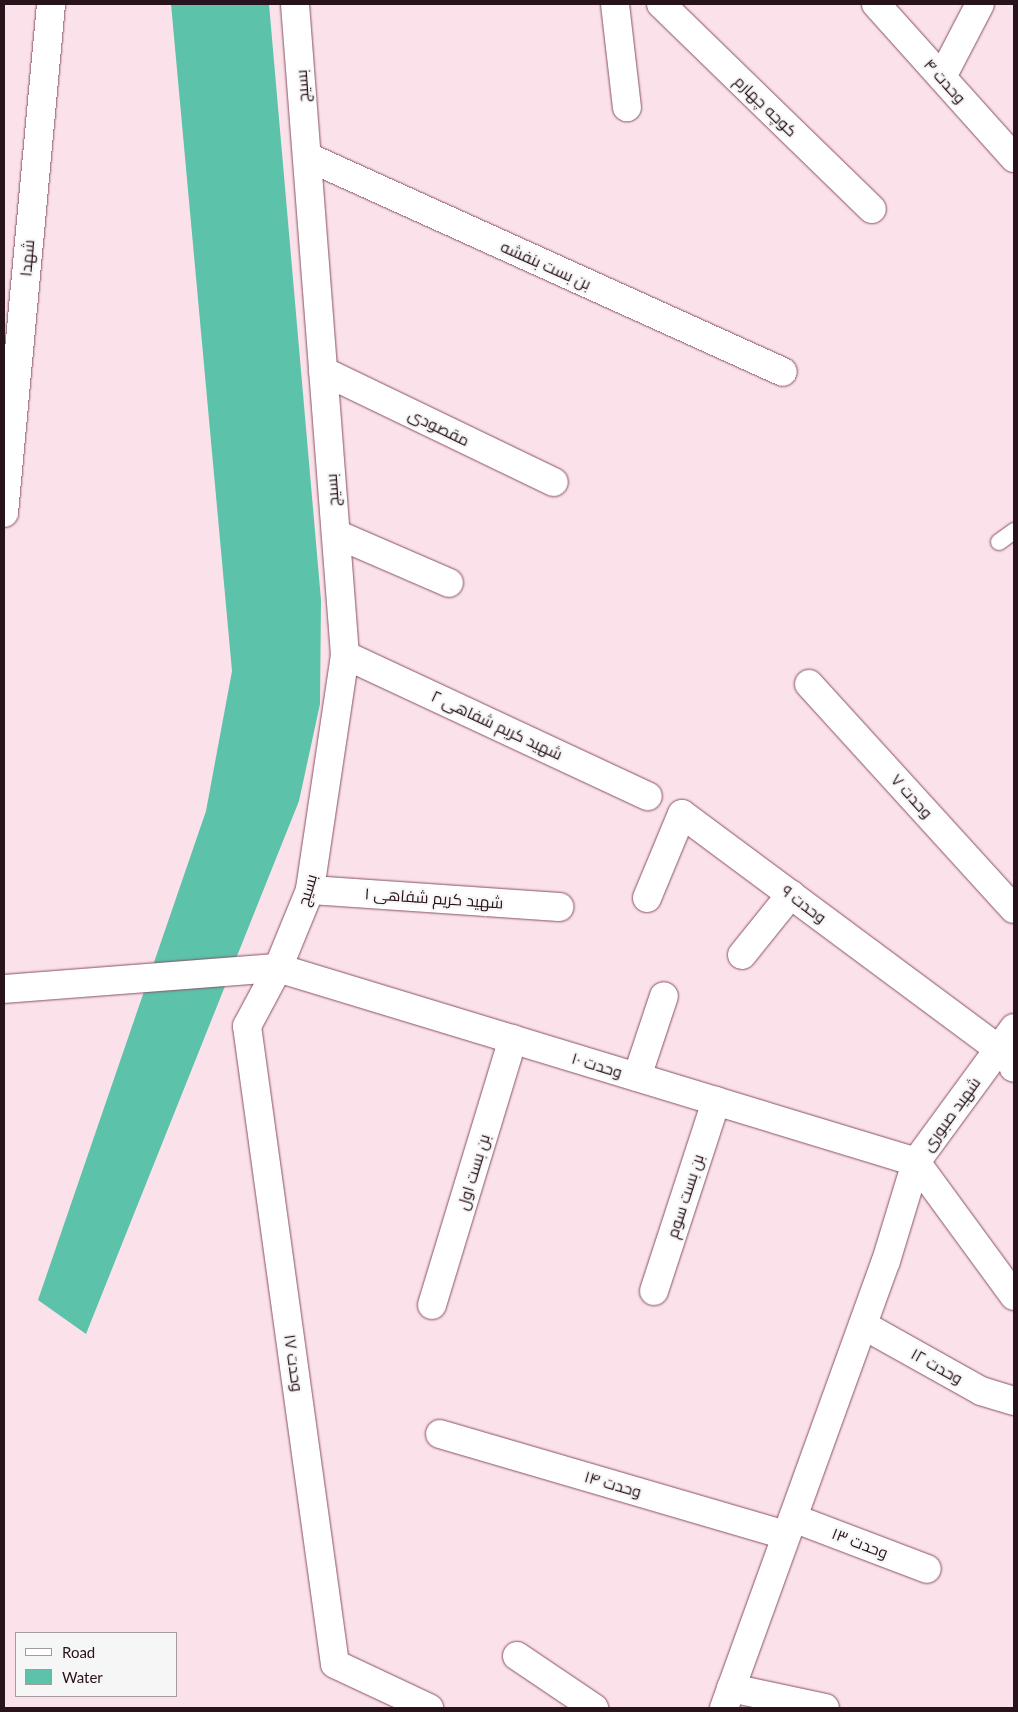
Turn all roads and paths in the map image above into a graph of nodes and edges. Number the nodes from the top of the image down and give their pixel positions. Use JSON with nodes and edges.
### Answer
{"nodes":[{"id":1,"x":51,"y":4,"type":"edge"},
{"id":2,"x":295,"y":4,"type":"edge"},
{"id":3,"x":615,"y":4,"type":"edge"},
{"id":4,"x":661,"y":4,"type":"edge"},
{"id":5,"x":876,"y":4,"type":"edge"},
{"id":6,"x":980,"y":4,"type":"edge"},
{"id":7,"x":942,"y":77,"type":"junction"},
{"id":8,"x":627,"y":107,"type":"dead end"},
{"id":9,"x":308,"y":157,"type":"junction"},
{"id":10,"x":1014,"y":158,"type":"edge"},
{"id":11,"x":872,"y":209,"type":"dead end"},
{"id":12,"x":323,"y":372,"type":"junction"},
{"id":13,"x":783,"y":372,"type":"dead end"},
{"id":14,"x":554,"y":482,"type":"dead end"},
{"id":15,"x":4,"y":513,"type":"edge"},
{"id":16,"x":1014,"y":531,"type":"edge"},
{"id":17,"x":336,"y":534,"type":"junction"},
{"id":18,"x":998,"y":542,"type":"dead end"},
{"id":19,"x":449,"y":583,"type":"dead end"},
{"id":20,"x":345,"y":655,"type":"junction"},
{"id":21,"x":809,"y":684,"type":"dead end"},
{"id":22,"x":648,"y":796,"type":"dead end"},
{"id":23,"x":310,"y":890,"type":"junction"},
{"id":24,"x":791,"y":894,"type":"junction"},
{"id":25,"x":646,"y":898,"type":"dead end"},
{"id":26,"x":559,"y":907,"type":"dead end"},
{"id":27,"x":1014,"y":909,"type":"edge"},
{"id":28,"x":742,"y":955,"type":"dead end"},
{"id":29,"x":278,"y":968,"type":"junction"},
{"id":30,"x":4,"y":989,"type":"edge"},
{"id":31,"x":664,"y":996,"type":"dead end"},
{"id":32,"x":513,"y":1039,"type":"junction"},
{"id":33,"x":1008,"y":1047,"type":"edge"},
{"id":34,"x":636,"y":1077,"type":"junction"},
{"id":35,"x":716,"y":1101,"type":"junction"},
{"id":36,"x":916,"y":1162,"type":"junction"},
{"id":37,"x":654,"y":1292,"type":"dead end"},
{"id":38,"x":1014,"y":1296,"type":"edge"},
{"id":39,"x":432,"y":1304,"type":"dead end"},
{"id":40,"x":863,"y":1325,"type":"junction"},
{"id":41,"x":1014,"y":1401,"type":"edge"},
{"id":42,"x":440,"y":1434,"type":"dead end"},
{"id":43,"x":789,"y":1526,"type":"junction"},
{"id":44,"x":927,"y":1569,"type":"dead end"},
{"id":45,"x":517,"y":1656,"type":"dead end"},
{"id":46,"x":728,"y":1698,"type":"edge"},
{"id":47,"x":429,"y":1708,"type":"edge"},
{"id":48,"x":594,"y":1708,"type":"edge"},
{"id":49,"x":825,"y":1708,"type":"edge"}],
"edges":[{"from":1,"to":15,"type":"street","name":"شهدا"},
{"from":2,"to":9,"type":"street","name":"بسیج"},
{"from":3,"to":8,"type":"street"},
{"from":4,"to":11,"type":"street","name":"کوچه چهارم"},
{"from":5,"to":7,"type":"street","name":"وحدت ۴"},
{"from":6,"to":7,"type":"street"},
{"from":7,"to":10,"type":"street","name":"وحدت ۴"},
{"from":9,"to":12,"type":"street","name":"بسیج"},
{"from":9,"to":13,"type":"street","name":"بن بست بنفشه"},
{"from":12,"to":14,"type":"street","name":"مقصودی"},
{"from":12,"to":17,"type":"street","name":"بسیج"},
{"from":16,"to":18,"type":"lane"},
{"from":17,"to":19,"type":"street"},
{"from":17,"to":20,"type":"street","name":"بسیج"},
{"from":20,"to":22,"type":"street","name":"شهید کریم شفاهی ۲"},
{"from":20,"to":23,"type":"street","name":"بسیج"},
{"from":21,"to":27,"type":"street","name":"وحدت ۷"},
{"from":23,"to":26,"type":"street","name":"شهید کریم شفاهی ۱"},
{"from":23,"to":29,"type":"street","name":"بسیج"},
{"from":24,"to":25,"type":"street","name":"وحدت ۹"},
{"from":24,"to":28,"type":"street"},
{"from":24,"to":33,"type":"street","name":"وحدت ۹"},
{"from":29,"to":30,"type":"street"},
{"from":29,"to":32,"type":"street","name":"وحدت ۱۰"},
{"from":29,"to":47,"type":"street","name":"وحدت ۱۷"},
{"from":31,"to":34,"type":"street"},
{"from":32,"to":34,"type":"street","name":"وحدت ۱۰"},
{"from":32,"to":39,"type":"street","name":"بن بست اول"},
{"from":33,"to":36,"type":"street","name":"شهید صبوری"},
{"from":34,"to":35,"type":"street","name":"وحدت ۱۰"},
{"from":35,"to":36,"type":"street","name":"وحدت ۱۰"},
{"from":35,"to":37,"type":"street","name":"بن بست سوم"},
{"from":36,"to":38,"type":"street","name":"شهید صبوری"},
{"from":36,"to":40,"type":"street"},
{"from":40,"to":41,"type":"street","name":"وحدت ۱۲"},
{"from":40,"to":43,"type":"street"},
{"from":42,"to":43,"type":"street","name":"وحدت ۱۴"},
{"from":43,"to":44,"type":"street","name":"وحدت ۱۳"},
{"from":43,"to":46,"type":"street"},
{"from":45,"to":48,"type":"street"},
{"from":46,"to":49,"type":"street"}]}
